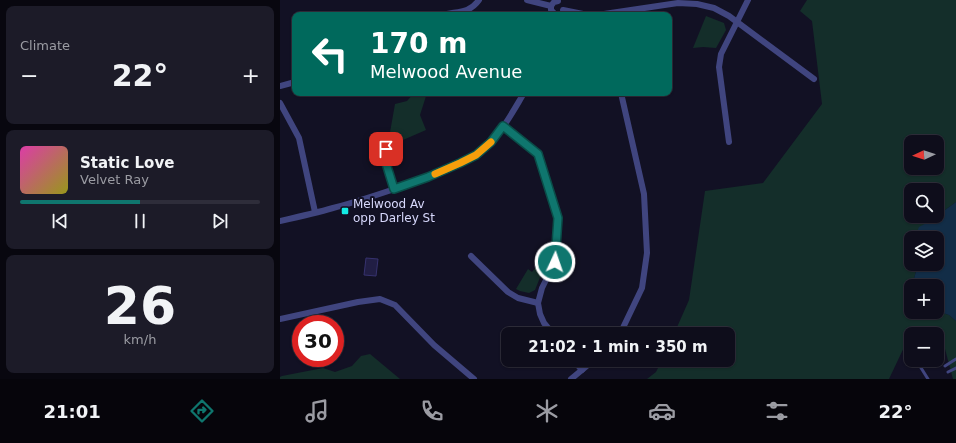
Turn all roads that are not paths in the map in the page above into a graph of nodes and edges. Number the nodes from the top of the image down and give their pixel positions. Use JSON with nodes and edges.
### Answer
{"nodes":[{"id":1,"x":479,"y":0,"type":"edge"},
{"id":2,"x":528,"y":0,"type":"edge"},
{"id":3,"x":748,"y":0,"type":"edge"},
{"id":4,"x":558,"y":1,"type":"edge"},
{"id":5,"x":654,"y":3,"type":"edge"},
{"id":6,"x":551,"y":6,"type":"junction"},
{"id":7,"x":563,"y":10,"type":"joint"},
{"id":8,"x":462,"y":12,"type":"edge"},
{"id":9,"x":552,"y":12,"type":"edge"},
{"id":10,"x":573,"y":12,"type":"edge"},
{"id":11,"x":613,"y":12,"type":"edge"},
{"id":12,"x":737,"y":22,"type":"junction"},
{"id":13,"x":814,"y":79,"type":"dead end"},
{"id":14,"x":292,"y":83,"type":"edge"},
{"id":15,"x":280,"y":86,"type":"edge"},
{"id":16,"x":522,"y":96,"type":"edge"},
{"id":17,"x":622,"y":96,"type":"edge"},
{"id":18,"x":280,"y":103,"type":"edge"},
{"id":19,"x":503,"y":126,"type":"junction"},
{"id":20,"x":729,"y":142,"type":"dead end"},
{"id":21,"x":386,"y":149,"type":"dead end"},
{"id":22,"x":394,"y":189,"type":"junction"},
{"id":23,"x":315,"y":212,"type":"junction"},
{"id":24,"x":280,"y":221,"type":"edge"},
{"id":25,"x":471,"y":256,"type":"dead end"},
{"id":26,"x":538,"y":303,"type":"junction"},
{"id":27,"x":280,"y":318,"type":"edge"},
{"id":28,"x":547,"y":327,"type":"edge"},
{"id":29,"x":623,"y":327,"type":"edge"},
{"id":30,"x":956,"y":359,"type":"edge"},
{"id":31,"x":945,"y":366,"type":"dead end"},
{"id":32,"x":579,"y":367,"type":"edge"},
{"id":33,"x":586,"y":367,"type":"edge"},
{"id":34,"x":920,"y":367,"type":"edge"},
{"id":35,"x":956,"y":368,"type":"edge"},
{"id":36,"x":582,"y":370,"type":"junction"},
{"id":37,"x":948,"y":372,"type":"dead end"},
{"id":38,"x":474,"y":379,"type":"edge"},
{"id":39,"x":571,"y":379,"type":"edge"},
{"id":40,"x":928,"y":379,"type":"edge"}],
"edges":[{"from":1,"to":8,"type":"street"},
{"from":2,"to":6,"type":"street"},
{"from":3,"to":12,"type":"street"},
{"from":4,"to":6,"type":"street"},
{"from":4,"to":7,"type":"street"},
{"from":5,"to":11,"type":"street"},
{"from":5,"to":12,"type":"street"},
{"from":6,"to":9,"type":"street"},
{"from":7,"to":10,"type":"street"},
{"from":12,"to":13,"type":"street"},
{"from":12,"to":20,"type":"street"},
{"from":14,"to":15,"type":"street"},
{"from":16,"to":19,"type":"street"},
{"from":17,"to":29,"type":"street"},
{"from":18,"to":23,"type":"street"},
{"from":19,"to":22,"type":"street"},
{"from":19,"to":26,"type":"street"},
{"from":21,"to":22,"type":"street"},
{"from":22,"to":23,"type":"street"},
{"from":23,"to":24,"type":"street"},
{"from":25,"to":26,"type":"street"},
{"from":26,"to":28,"type":"street"},
{"from":27,"to":38,"type":"street"},
{"from":30,"to":31,"type":"lane"},
{"from":32,"to":36,"type":"street"},
{"from":33,"to":36,"type":"street"},
{"from":34,"to":40,"type":"lane"},
{"from":35,"to":37,"type":"lane"},
{"from":36,"to":39,"type":"street"}]}
